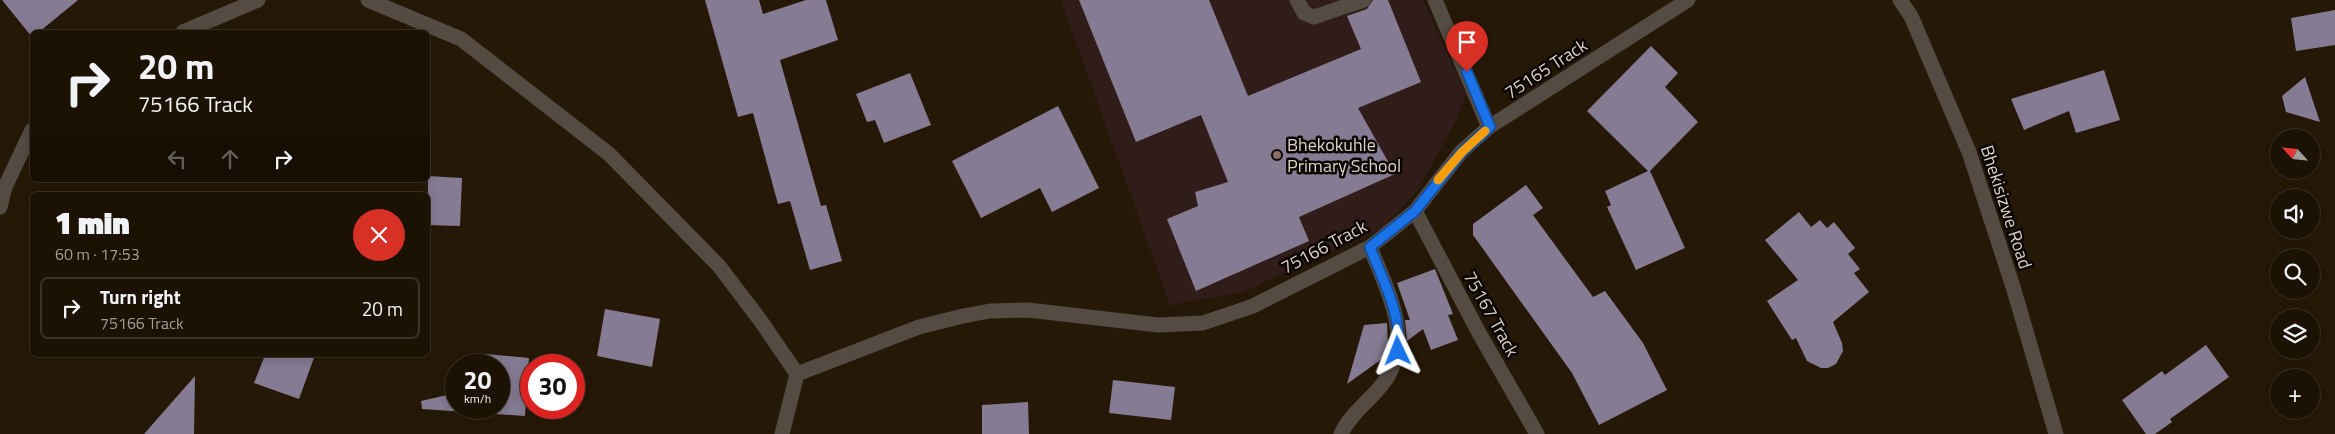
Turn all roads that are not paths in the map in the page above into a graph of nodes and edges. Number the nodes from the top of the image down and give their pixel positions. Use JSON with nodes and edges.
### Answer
{"nodes":[{"id":1,"x":258,"y":0,"type":"edge"},
{"id":2,"x":368,"y":0,"type":"edge"},
{"id":3,"x":1297,"y":0,"type":"edge"},
{"id":4,"x":1364,"y":0,"type":"edge"},
{"id":5,"x":1435,"y":0,"type":"edge"},
{"id":6,"x":1688,"y":0,"type":"edge"},
{"id":7,"x":1900,"y":0,"type":"edge"},
{"id":8,"x":189,"y":30,"type":"edge"},
{"id":9,"x":1490,"y":127,"type":"junction"},
{"id":10,"x":30,"y":133,"type":"edge"},
{"id":11,"x":0,"y":207,"type":"edge"},
{"id":12,"x":1415,"y":211,"type":"junction"},
{"id":13,"x":1370,"y":247,"type":"junction"},
{"id":14,"x":797,"y":374,"type":"junction"},
{"id":15,"x":782,"y":434,"type":"edge"},
{"id":16,"x":1341,"y":434,"type":"edge"},
{"id":17,"x":1537,"y":434,"type":"edge"},
{"id":18,"x":2056,"y":434,"type":"edge"}],
"edges":[{"from":1,"to":8,"type":"street"},
{"from":2,"to":14,"type":"street"},
{"from":3,"to":4,"type":"street"},
{"from":5,"to":9,"type":"street","name":"75165 Track"},
{"from":6,"to":9,"type":"street","name":"75165 Track"},
{"from":7,"to":18,"type":"street","name":"Bhekisizwe Road"},
{"from":9,"to":12,"type":"street","name":"75166 Track"},
{"from":10,"to":11,"type":"street"},
{"from":12,"to":13,"type":"street","name":"75166 Track"},
{"from":12,"to":17,"type":"street","name":"75167 Track"},
{"from":13,"to":14,"type":"street","name":"75166 Track"},
{"from":13,"to":16,"type":"street"},
{"from":14,"to":15,"type":"street"}]}
